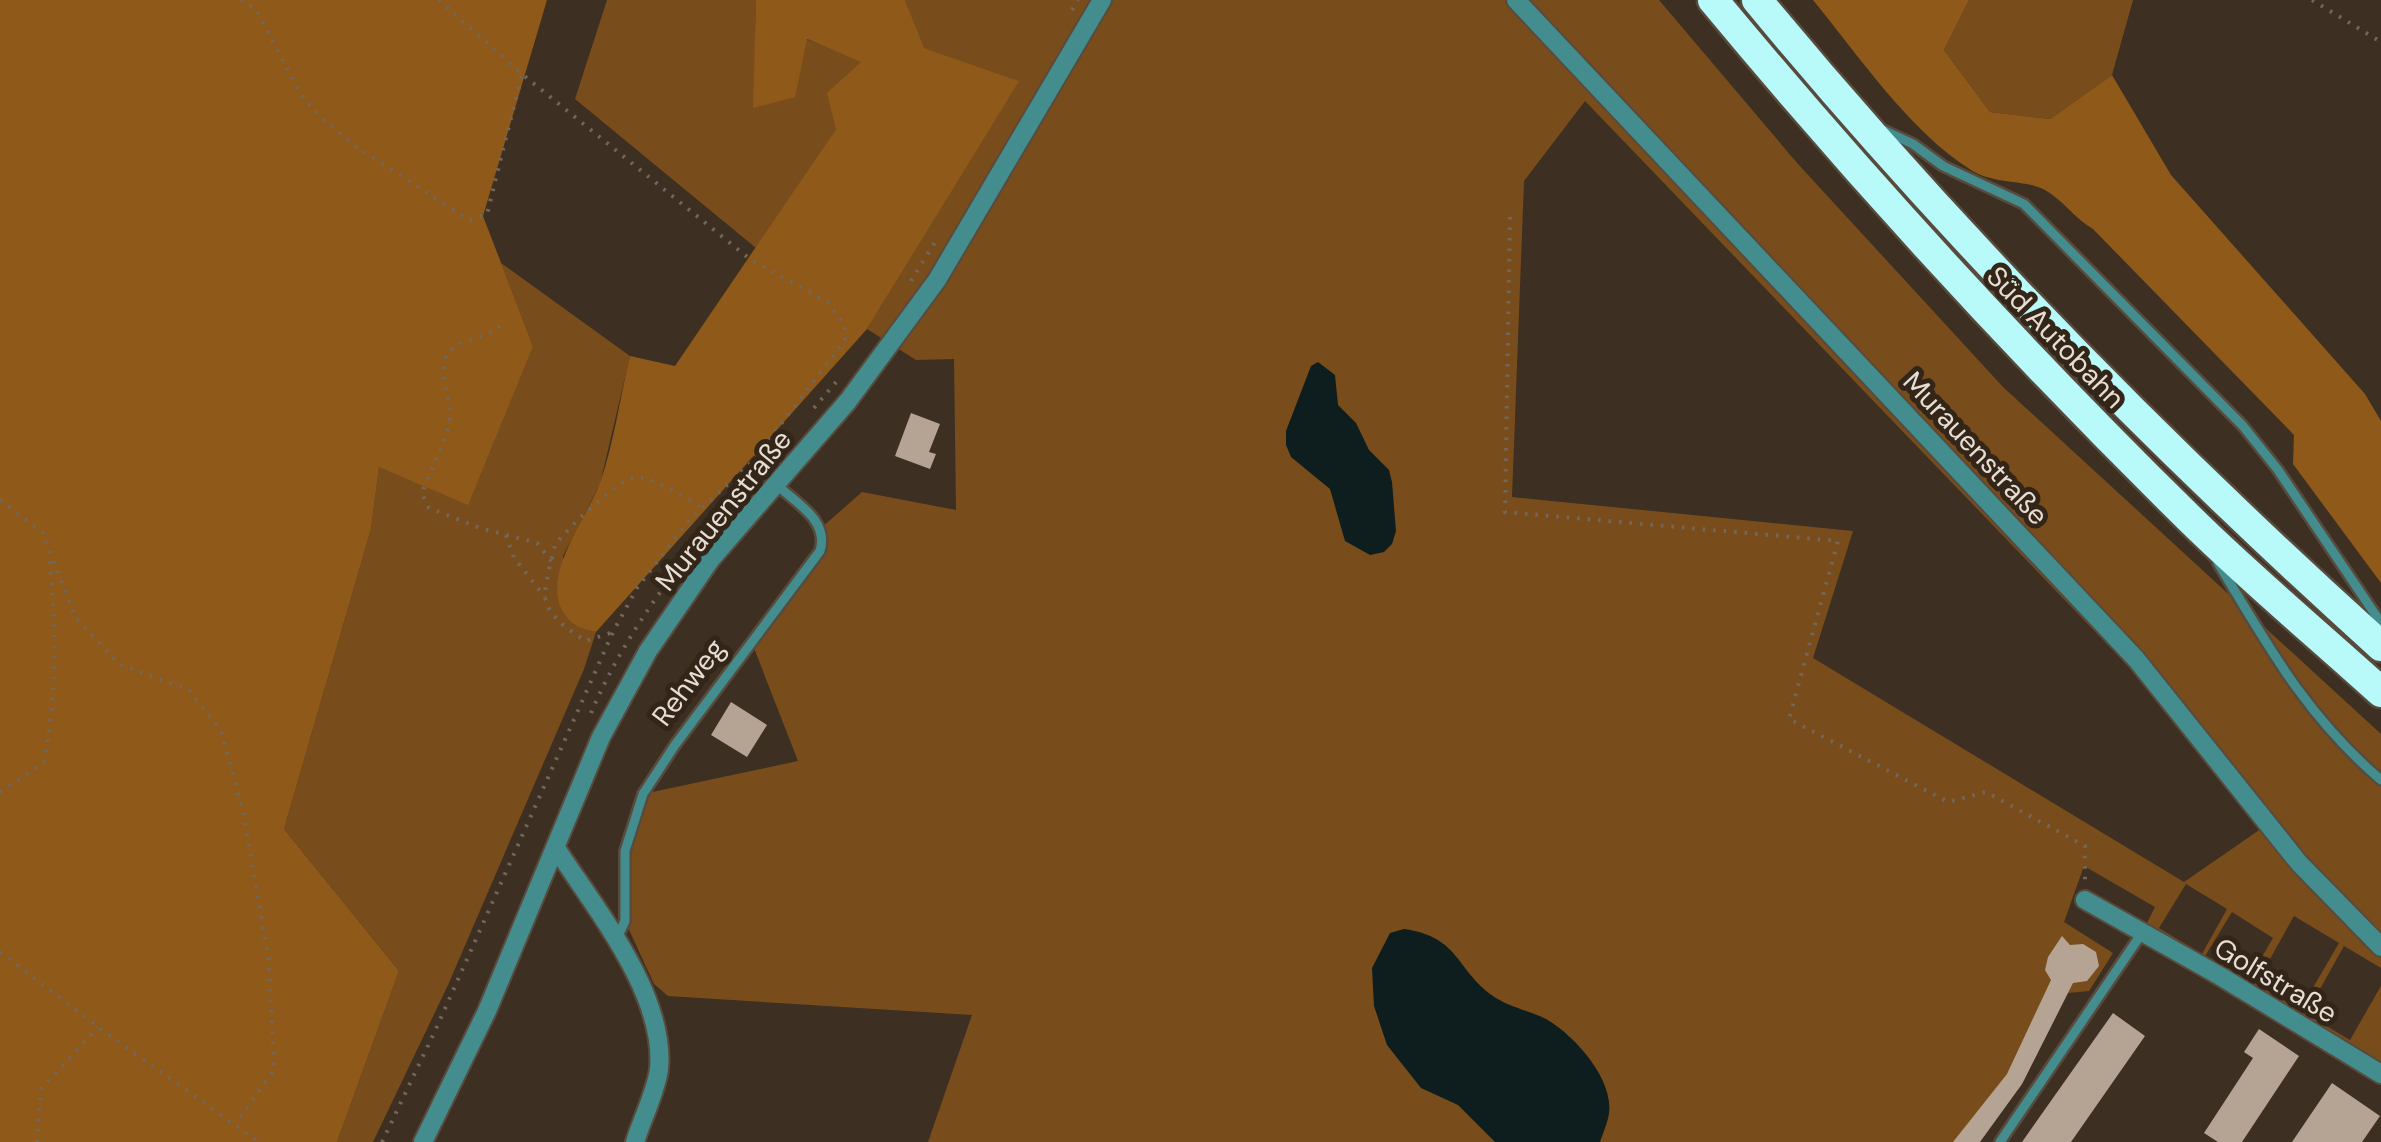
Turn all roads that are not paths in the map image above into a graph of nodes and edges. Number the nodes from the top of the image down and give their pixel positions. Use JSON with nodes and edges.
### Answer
{"nodes":[{"id":1,"x":1102,"y":0,"type":"edge"},
{"id":2,"x":1516,"y":0,"type":"edge"},
{"id":3,"x":1713,"y":0,"type":"edge"},
{"id":4,"x":1757,"y":0,"type":"edge"},
{"id":5,"x":1852,"y":115,"type":"junction"},
{"id":6,"x":778,"y":486,"type":"junction"},
{"id":7,"x":2194,"y":522,"type":"junction"},
{"id":8,"x":2381,"y":622,"type":"edge"},
{"id":9,"x":2381,"y":646,"type":"edge"},
{"id":10,"x":2381,"y":692,"type":"edge"},
{"id":11,"x":2381,"y":780,"type":"edge"},
{"id":12,"x":556,"y":848,"type":"junction"},
{"id":13,"x":2085,"y":900,"type":"road end"},
{"id":14,"x":2142,"y":933,"type":"junction"},
{"id":15,"x":616,"y":940,"type":"junction"},
{"id":16,"x":2381,"y":947,"type":"edge"},
{"id":17,"x":2381,"y":1074,"type":"edge"},
{"id":18,"x":422,"y":1142,"type":"edge"},
{"id":19,"x":635,"y":1142,"type":"edge"},
{"id":20,"x":2000,"y":1142,"type":"edge"}],
"edges":[{"from":1,"to":6,"type":"street","name":"Murauenstraße"},
{"from":2,"to":16,"type":"street","name":"Murauenstraße"},
{"from":3,"to":7,"type":"highway","name":"Süd Autobahn"},
{"from":4,"to":5,"type":"highway","name":"Süd Autobahn"},
{"from":5,"to":8,"type":"lane"},
{"from":5,"to":9,"type":"highway","name":"Süd Autobahn"},
{"from":6,"to":12,"type":"street","name":"Murauenstraße"},
{"from":6,"to":15,"type":"lane","name":"Rehweg"},
{"from":7,"to":10,"type":"highway","name":"Süd Autobahn"},
{"from":7,"to":11,"type":"lane"},
{"from":12,"to":15,"type":"street"},
{"from":12,"to":18,"type":"street","name":"Murauenstraße"},
{"from":13,"to":14,"type":"street","name":"Golfstraße"},
{"from":14,"to":17,"type":"street","name":"Golfstraße"},
{"from":14,"to":20,"type":"lane"},
{"from":15,"to":19,"type":"street"}]}
